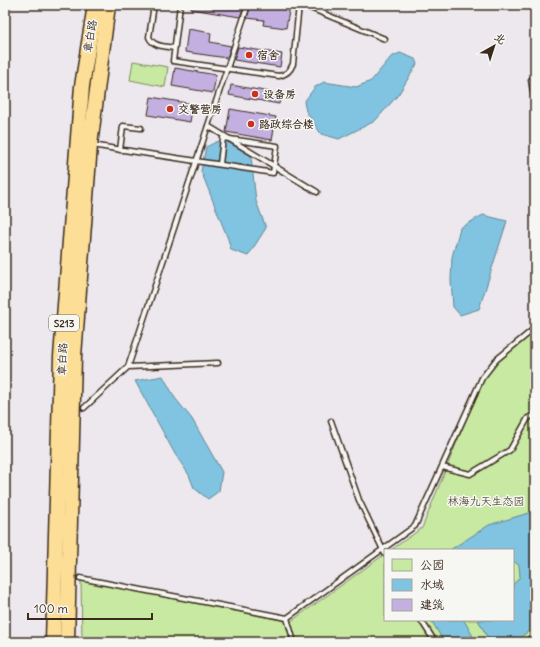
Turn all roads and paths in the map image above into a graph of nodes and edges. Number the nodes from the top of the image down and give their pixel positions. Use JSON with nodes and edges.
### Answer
{"nodes":[{"id":1,"x":95,"y":5,"type":"edge"},
{"id":2,"x":108,"y":5,"type":"edge"},
{"id":3,"x":154,"y":5,"type":"edge"},
{"id":4,"x":180,"y":5,"type":"edge"},
{"id":5,"x":248,"y":5,"type":"edge"},
{"id":6,"x":299,"y":5,"type":"edge"},
{"id":7,"x":303,"y":5,"type":"edge"},
{"id":8,"x":385,"y":39,"type":"dead end"},
{"id":9,"x":174,"y":48,"type":"junction"},
{"id":10,"x":535,"y":78,"type":"edge"},
{"id":11,"x":535,"y":103,"type":"edge"},
{"id":12,"x":208,"y":126,"type":"junction"},
{"id":13,"x":141,"y":128,"type":"dead end"},
{"id":14,"x":90,"y":145,"type":"junction"},
{"id":15,"x":120,"y":150,"type":"junction"},
{"id":16,"x":220,"y":164,"type":"junction"},
{"id":17,"x":317,"y":192,"type":"dead end"},
{"id":18,"x":535,"y":328,"type":"edge"},
{"id":19,"x":218,"y":363,"type":"dead end"},
{"id":20,"x":128,"y":367,"type":"junction"},
{"id":21,"x":84,"y":408,"type":"dead end"},
{"id":22,"x":535,"y":415,"type":"edge"},
{"id":23,"x":332,"y":421,"type":"dead end"},
{"id":24,"x":442,"y":467,"type":"junction"},
{"id":25,"x":388,"y":549,"type":"edge"},
{"id":26,"x":384,"y":552,"type":"edge"},
{"id":27,"x":80,"y":578,"type":"dead end"},
{"id":28,"x":287,"y":618,"type":"junction"},
{"id":29,"x":422,"y":621,"type":"edge"},
{"id":30,"x":535,"y":634,"type":"edge"},
{"id":31,"x":53,"y":642,"type":"edge"},
{"id":32,"x":67,"y":642,"type":"edge"},
{"id":33,"x":294,"y":642,"type":"edge"},
{"id":34,"x":435,"y":642,"type":"edge"},
{"id":35,"x":527,"y":642,"type":"edge"}],
"edges":[{"from":1,"to":31,"type":"highway","name":"章白路","number":"S213"},
{"from":2,"to":14,"type":"highway","name":"章白路","number":"S213"},
{"from":3,"to":9,"type":"lane"},
{"from":4,"to":9,"type":"lane"},
{"from":5,"to":12,"type":"lane"},
{"from":6,"to":9,"type":"lane"},
{"from":7,"to":8,"type":"lane"},
{"from":10,"to":11,"type":"lane"},
{"from":12,"to":17,"type":"lane"},
{"from":12,"to":20,"type":"lane"},
{"from":13,"to":15,"type":"lane"},
{"from":14,"to":15,"type":"lane"},
{"from":14,"to":32,"type":"highway","name":"章白路","number":"S213"},
{"from":15,"to":16,"type":"lane"},
{"from":16,"to":16,"type":"lane"},
{"from":18,"to":24,"type":"lane"},
{"from":19,"to":20,"type":"lane"},
{"from":20,"to":21,"type":"lane"},
{"from":22,"to":24,"type":"lane"},
{"from":23,"to":26,"type":"lane"},
{"from":24,"to":25,"type":"lane"},
{"from":26,"to":28,"type":"lane"},
{"from":27,"to":28,"type":"lane"},
{"from":28,"to":33,"type":"lane"},
{"from":29,"to":34,"type":"lane"},
{"from":30,"to":35,"type":"lane"}]}
